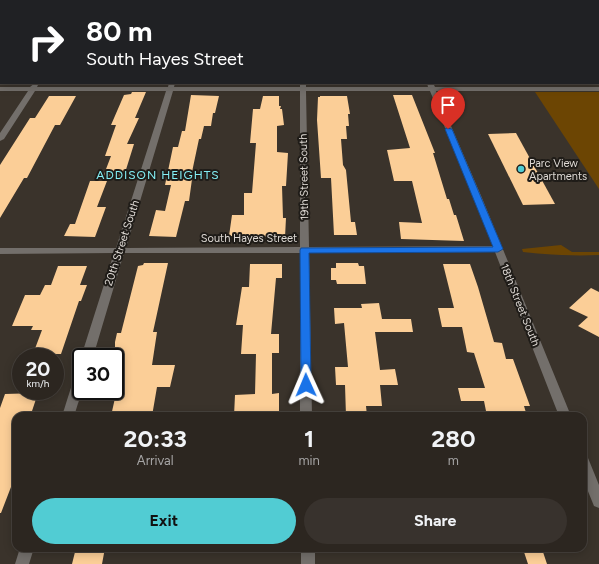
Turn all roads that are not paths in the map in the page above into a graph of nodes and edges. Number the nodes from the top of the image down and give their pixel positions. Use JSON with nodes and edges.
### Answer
{"nodes":[{"id":1,"x":35,"y":86,"type":"edge"},
{"id":2,"x":171,"y":86,"type":"edge"},
{"id":3,"x":302,"y":86,"type":"edge"},
{"id":4,"x":431,"y":86,"type":"edge"},
{"id":5,"x":564,"y":86,"type":"edge"},
{"id":6,"x":0,"y":89,"type":"edge"},
{"id":7,"x":599,"y":89,"type":"edge"},
{"id":8,"x":0,"y":139,"type":"edge"},
{"id":9,"x":498,"y":249,"type":"junction"},
{"id":10,"x":304,"y":250,"type":"junction"},
{"id":11,"x":0,"y":251,"type":"edge"},
{"id":12,"x":120,"y":251,"type":"junction"},
{"id":13,"x":90,"y":348,"type":"edge"},
{"id":14,"x":73,"y":400,"type":"edge"},
{"id":15,"x":69,"y":412,"type":"edge"},
{"id":16,"x":306,"y":412,"type":"edge"},
{"id":17,"x":563,"y":412,"type":"edge"},
{"id":18,"x":587,"y":472,"type":"edge"},
{"id":19,"x":599,"y":502,"type":"edge"},
{"id":20,"x":26,"y":552,"type":"edge"},
{"id":21,"x":308,"y":552,"type":"edge"},
{"id":22,"x":22,"y":564,"type":"edge"},
{"id":23,"x":308,"y":564,"type":"edge"}],
"edges":[{"from":1,"to":2,"type":"street"},
{"from":1,"to":6,"type":"street"},
{"from":1,"to":8,"type":"street"},
{"from":2,"to":3,"type":"street"},
{"from":2,"to":12,"type":"street","name":"20th Street South"},
{"from":3,"to":4,"type":"street"},
{"from":3,"to":10,"type":"street","name":"19th Street South"},
{"from":4,"to":5,"type":"street"},
{"from":4,"to":9,"type":"street","name":"18th Street South"},
{"from":5,"to":7,"type":"street"},
{"from":9,"to":10,"type":"street","name":"South Hayes Street"},
{"from":9,"to":17,"type":"street","name":"18th Street South"},
{"from":10,"to":12,"type":"street","name":"South Hayes Street"},
{"from":10,"to":16,"type":"street","name":"19th Street South"},
{"from":11,"to":12,"type":"street","name":"South Hayes Street"},
{"from":12,"to":13,"type":"street","name":"20th Street South"},
{"from":14,"to":15,"type":"street"},
{"from":18,"to":19,"type":"street"},
{"from":20,"to":22,"type":"street"},
{"from":21,"to":23,"type":"street"}]}
